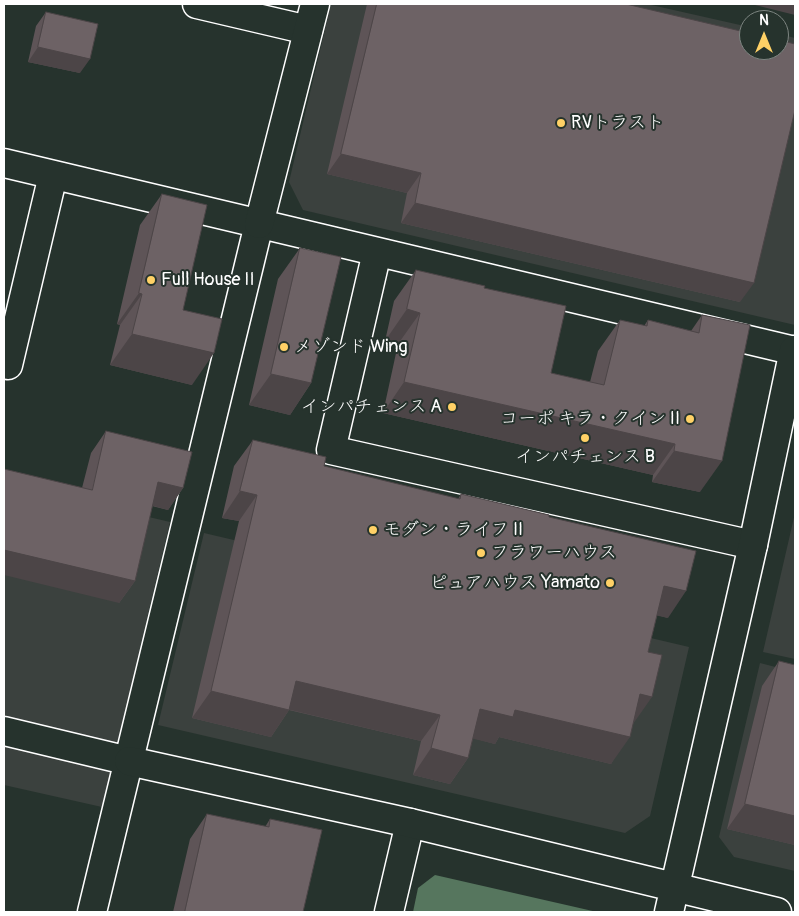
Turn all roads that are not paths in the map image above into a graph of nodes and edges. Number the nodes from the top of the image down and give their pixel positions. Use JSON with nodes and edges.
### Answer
{"nodes":[{"id":1,"x":198,"y":4,"type":"edge"},
{"id":2,"x":315,"y":4,"type":"edge"},
{"id":3,"x":308,"y":30,"type":"junction"},
{"id":4,"x":4,"y":163,"type":"edge"},
{"id":5,"x":53,"y":175,"type":"junction"},
{"id":6,"x":259,"y":224,"type":"junction"},
{"id":7,"x":377,"y":252,"type":"junction"},
{"id":8,"x":794,"y":351,"type":"edge"},
{"id":9,"x":4,"y":364,"type":"edge"},
{"id":10,"x":753,"y":545,"type":"junction"},
{"id":11,"x":4,"y":731,"type":"edge"},
{"id":12,"x":129,"y":760,"type":"junction"},
{"id":13,"x":410,"y":823,"type":"junction"},
{"id":14,"x":672,"y":900,"type":"edge"},
{"id":15,"x":92,"y":912,"type":"edge"},
{"id":16,"x":388,"y":912,"type":"edge"},
{"id":17,"x":776,"y":912,"type":"edge"}],
"edges":[{"from":1,"to":3,"type":"street"},
{"from":2,"to":3,"type":"street"},
{"from":3,"to":6,"type":"street"},
{"from":4,"to":5,"type":"street"},
{"from":5,"to":6,"type":"street"},
{"from":5,"to":9,"type":"street"},
{"from":6,"to":7,"type":"street"},
{"from":6,"to":12,"type":"street"},
{"from":7,"to":8,"type":"street"},
{"from":7,"to":10,"type":"street"},
{"from":8,"to":10,"type":"street"},
{"from":10,"to":14,"type":"street"},
{"from":11,"to":12,"type":"street"},
{"from":12,"to":13,"type":"street"},
{"from":12,"to":15,"type":"street"},
{"from":13,"to":14,"type":"street"},
{"from":13,"to":16,"type":"street"},
{"from":14,"to":17,"type":"street"}]}
